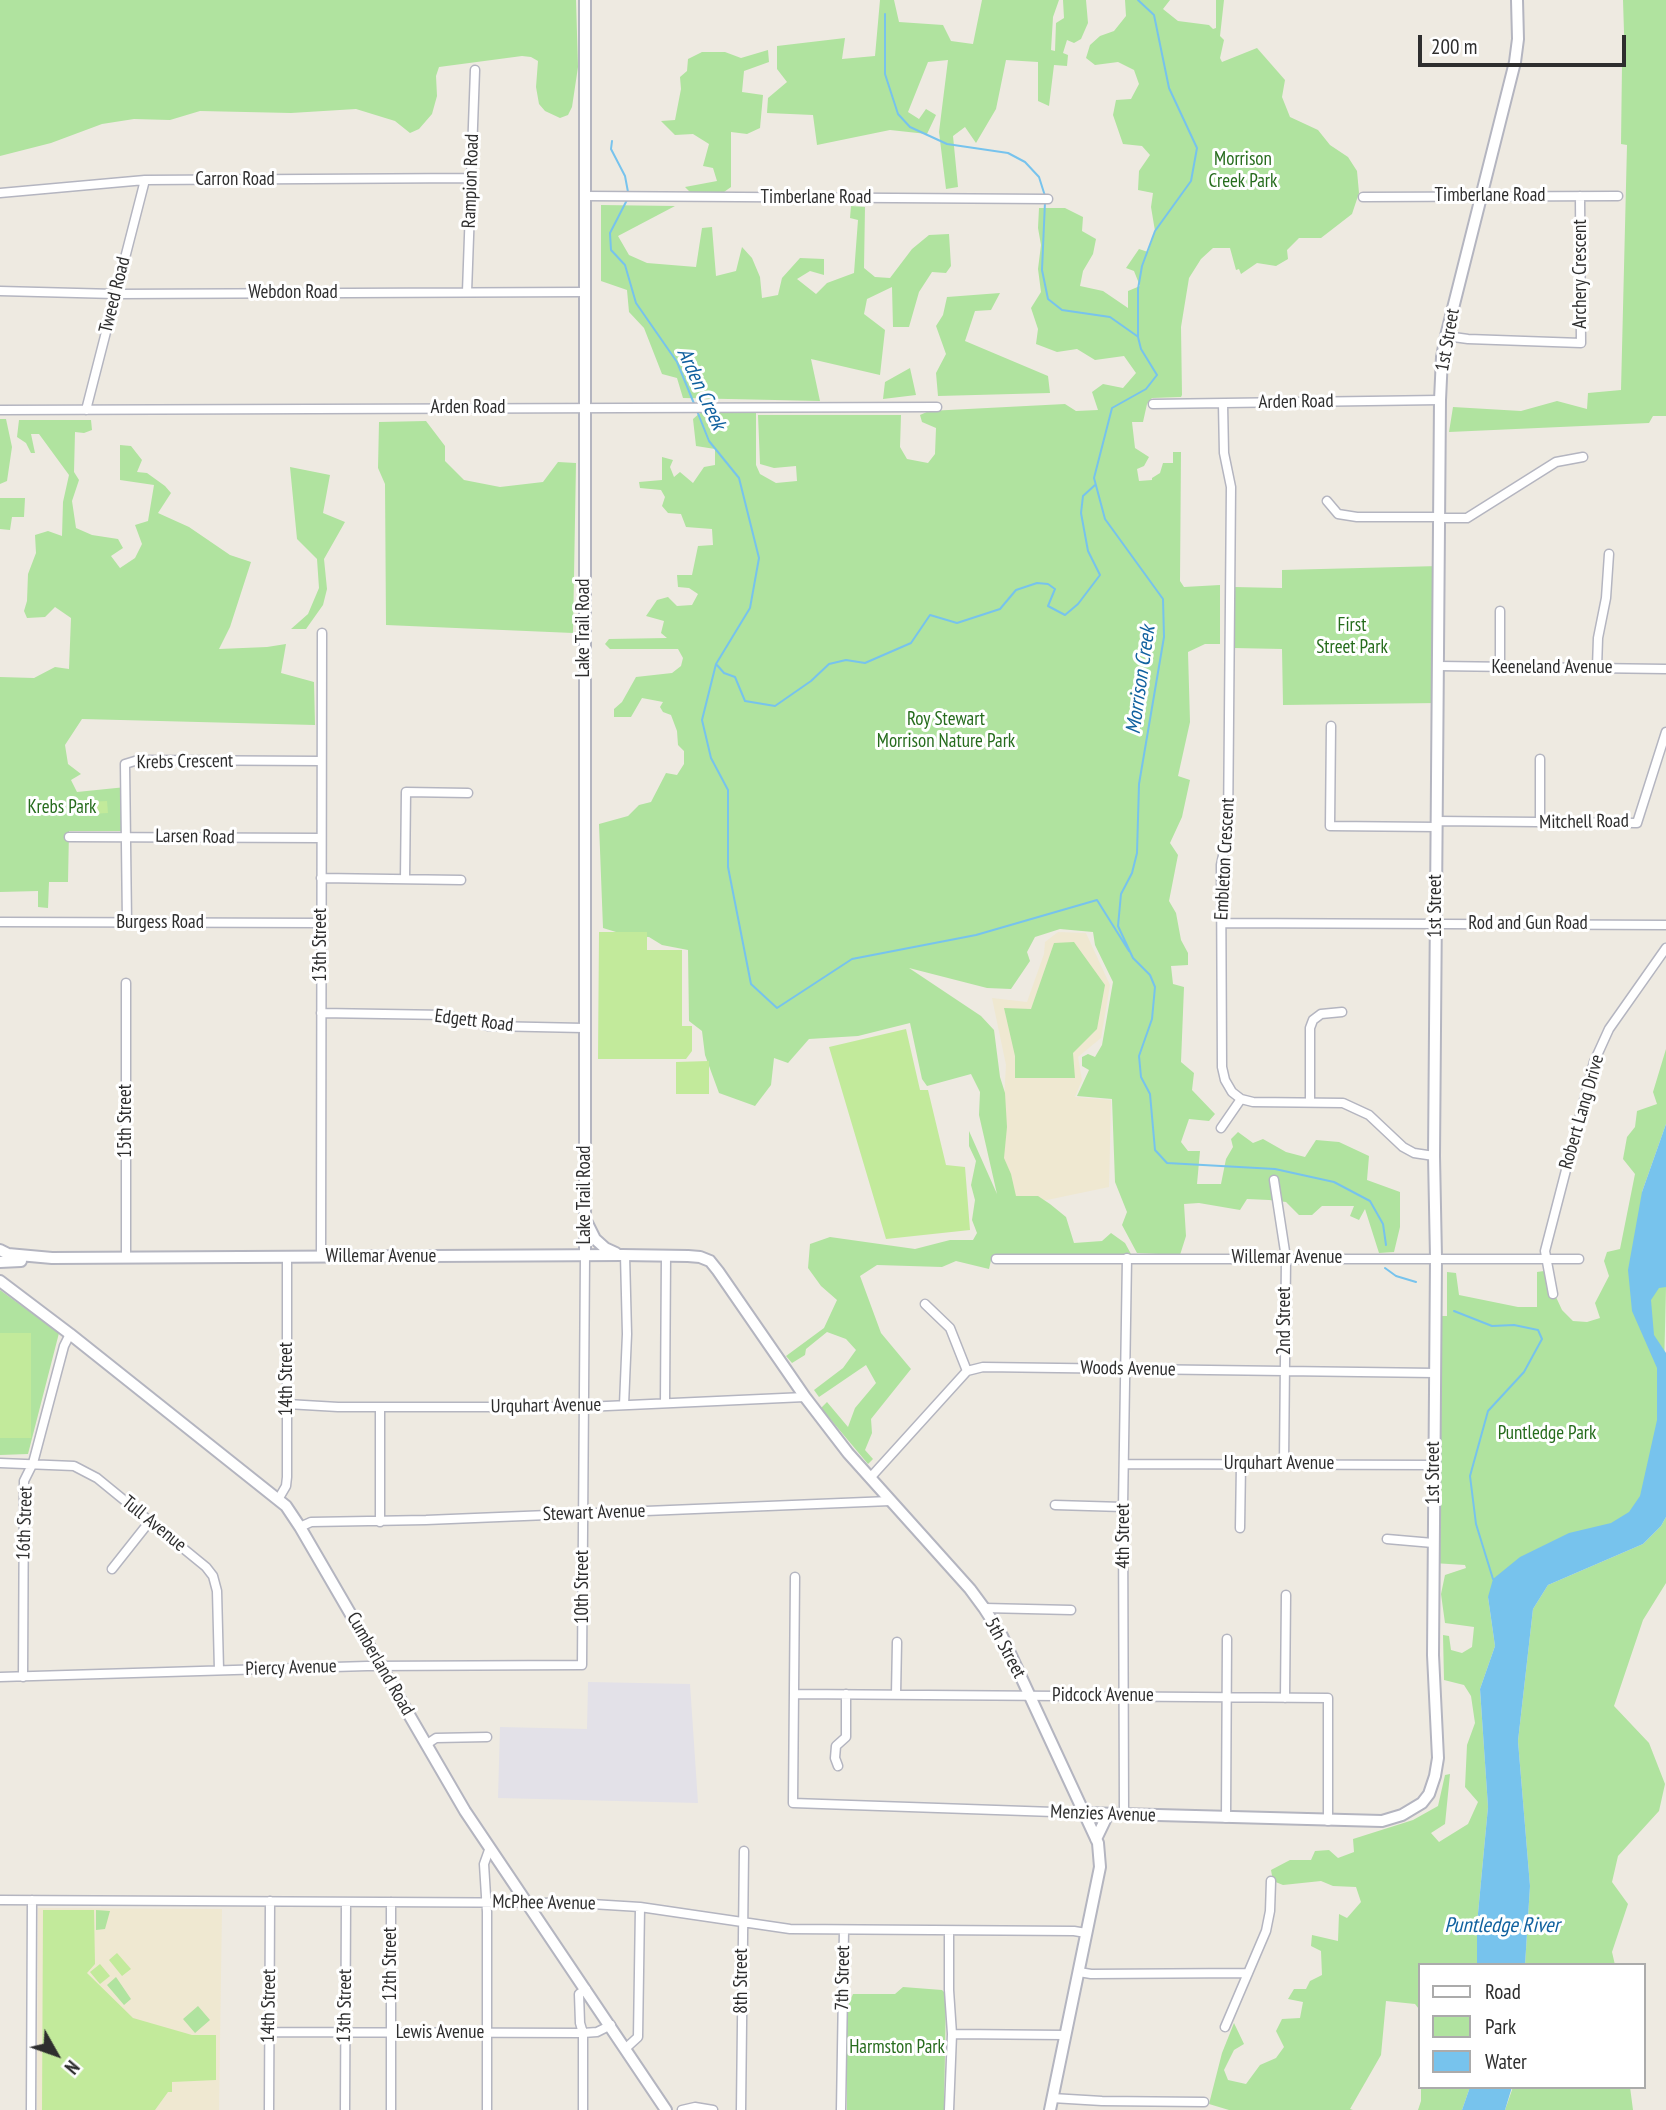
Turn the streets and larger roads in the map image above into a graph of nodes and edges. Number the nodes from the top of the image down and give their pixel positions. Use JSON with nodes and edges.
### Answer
{"nodes":[{"id":1,"x":585,"y":0,"type":"edge"},
{"id":2,"x":1517,"y":0,"type":"edge"},
{"id":3,"x":475,"y":70,"type":"dead end"},
{"id":4,"x":471,"y":178,"type":"junction"},
{"id":5,"x":145,"y":180,"type":"junction"},
{"id":6,"x":0,"y":192,"type":"edge"},
{"id":7,"x":1481,"y":195,"type":"junction"},
{"id":8,"x":585,"y":196,"type":"junction"},
{"id":9,"x":1580,"y":196,"type":"junction"},
{"id":10,"x":1618,"y":196,"type":"dead end"},
{"id":11,"x":1363,"y":197,"type":"dead end"},
{"id":12,"x":1048,"y":199,"type":"dead end"},
{"id":13,"x":0,"y":291,"type":"edge"},
{"id":14,"x":467,"y":292,"type":"junction"},
{"id":15,"x":585,"y":292,"type":"junction"},
{"id":16,"x":115,"y":294,"type":"junction"},
{"id":17,"x":1446,"y":336,"type":"junction"},
{"id":18,"x":1440,"y":400,"type":"junction"},
{"id":19,"x":1153,"y":404,"type":"dead end"},
{"id":20,"x":1223,"y":404,"type":"junction"},
{"id":21,"x":937,"y":407,"type":"dead end"},
{"id":22,"x":585,"y":408,"type":"junction"},
{"id":23,"x":0,"y":410,"type":"edge"},
{"id":24,"x":86,"y":410,"type":"junction"},
{"id":25,"x":1583,"y":457,"type":"dead end"},
{"id":26,"x":1327,"y":501,"type":"dead end"},
{"id":27,"x":1439,"y":518,"type":"junction"},
{"id":28,"x":1609,"y":554,"type":"dead end"},
{"id":29,"x":1500,"y":611,"type":"dead end"},
{"id":30,"x":322,"y":633,"type":"dead end"},
{"id":31,"x":1438,"y":666,"type":"junction"},
{"id":32,"x":1500,"y":668,"type":"junction"},
{"id":33,"x":1597,"y":668,"type":"junction"},
{"id":34,"x":1666,"y":669,"type":"edge"},
{"id":35,"x":1331,"y":726,"type":"dead end"},
{"id":36,"x":1666,"y":733,"type":"edge"},
{"id":37,"x":1540,"y":759,"type":"dead end"},
{"id":38,"x":321,"y":761,"type":"junction"},
{"id":39,"x":468,"y":793,"type":"dead end"},
{"id":40,"x":1539,"y":823,"type":"junction"},
{"id":41,"x":1437,"y":824,"type":"junction"},
{"id":42,"x":126,"y":836,"type":"junction"},
{"id":43,"x":69,"y":837,"type":"dead end"},
{"id":44,"x":321,"y":838,"type":"junction"},
{"id":45,"x":321,"y":878,"type":"junction"},
{"id":46,"x":405,"y":879,"type":"junction"},
{"id":47,"x":461,"y":880,"type":"dead end"},
{"id":48,"x":0,"y":922,"type":"edge"},
{"id":49,"x":127,"y":923,"type":"junction"},
{"id":50,"x":321,"y":923,"type":"junction"},
{"id":51,"x":1222,"y":923,"type":"junction"},
{"id":52,"x":1436,"y":924,"type":"junction"},
{"id":53,"x":1666,"y":925,"type":"edge"},
{"id":54,"x":1666,"y":948,"type":"edge"},
{"id":55,"x":126,"y":984,"type":"dead end"},
{"id":56,"x":1342,"y":1012,"type":"dead end"},
{"id":57,"x":321,"y":1013,"type":"junction"},
{"id":58,"x":584,"y":1028,"type":"junction"},
{"id":59,"x":1241,"y":1099,"type":"junction"},
{"id":60,"x":1310,"y":1102,"type":"junction"},
{"id":61,"x":1221,"y":1128,"type":"dead end"},
{"id":62,"x":1434,"y":1156,"type":"junction"},
{"id":63,"x":1274,"y":1181,"type":"dead end"},
{"id":64,"x":585,"y":1216,"type":"junction"},
{"id":65,"x":0,"y":1250,"type":"edge"},
{"id":66,"x":623,"y":1255,"type":"junction"},
{"id":67,"x":666,"y":1255,"type":"junction"},
{"id":68,"x":585,"y":1256,"type":"junction"},
{"id":69,"x":321,"y":1257,"type":"junction"},
{"id":70,"x":52,"y":1258,"type":"junction"},
{"id":71,"x":126,"y":1258,"type":"junction"},
{"id":72,"x":287,"y":1258,"type":"junction"},
{"id":73,"x":1127,"y":1258,"type":"junction"},
{"id":74,"x":1286,"y":1258,"type":"junction"},
{"id":75,"x":1436,"y":1258,"type":"junction"},
{"id":76,"x":996,"y":1259,"type":"dead end"},
{"id":77,"x":1579,"y":1259,"type":"dead end"},
{"id":78,"x":1547,"y":1260,"type":"junction"},
{"id":79,"x":709,"y":1261,"type":"joint"},
{"id":80,"x":0,"y":1262,"type":"edge"},
{"id":81,"x":0,"y":1272,"type":"edge"},
{"id":82,"x":0,"y":1282,"type":"edge"},
{"id":83,"x":13,"y":1291,"type":"junction"},
{"id":84,"x":1553,"y":1294,"type":"dead end"},
{"id":85,"x":925,"y":1304,"type":"dead end"},
{"id":86,"x":70,"y":1334,"type":"junction"},
{"id":87,"x":1124,"y":1369,"type":"junction"},
{"id":88,"x":967,"y":1371,"type":"junction"},
{"id":89,"x":1285,"y":1372,"type":"junction"},
{"id":90,"x":1435,"y":1373,"type":"junction"},
{"id":91,"x":805,"y":1397,"type":"junction"},
{"id":92,"x":665,"y":1403,"type":"junction"},
{"id":93,"x":287,"y":1404,"type":"junction"},
{"id":94,"x":624,"y":1405,"type":"junction"},
{"id":95,"x":380,"y":1407,"type":"junction"},
{"id":96,"x":584,"y":1407,"type":"junction"},
{"id":97,"x":0,"y":1462,"type":"edge"},
{"id":98,"x":33,"y":1463,"type":"junction"},
{"id":99,"x":1284,"y":1463,"type":"junction"},
{"id":100,"x":1124,"y":1464,"type":"junction"},
{"id":101,"x":1241,"y":1464,"type":"junction"},
{"id":102,"x":1434,"y":1465,"type":"junction"},
{"id":103,"x":870,"y":1478,"type":"junction"},
{"id":104,"x":279,"y":1498,"type":"junction"},
{"id":105,"x":890,"y":1501,"type":"junction"},
{"id":106,"x":1055,"y":1505,"type":"dead end"},
{"id":107,"x":1123,"y":1507,"type":"junction"},
{"id":108,"x":584,"y":1514,"type":"junction"},
{"id":109,"x":150,"y":1521,"type":"junction"},
{"id":110,"x":380,"y":1522,"type":"junction"},
{"id":111,"x":300,"y":1527,"type":"junction"},
{"id":112,"x":1240,"y":1528,"type":"dead end"},
{"id":113,"x":1387,"y":1539,"type":"dead end"},
{"id":114,"x":1433,"y":1543,"type":"junction"},
{"id":115,"x":112,"y":1569,"type":"dead end"},
{"id":116,"x":795,"y":1577,"type":"dead end"},
{"id":117,"x":1286,"y":1595,"type":"dead end"},
{"id":118,"x":984,"y":1608,"type":"junction"},
{"id":119,"x":1071,"y":1610,"type":"dead end"},
{"id":120,"x":1227,"y":1639,"type":"dead end"},
{"id":121,"x":897,"y":1642,"type":"dead end"},
{"id":122,"x":582,"y":1665,"type":"joint"},
{"id":123,"x":381,"y":1668,"type":"junction"},
{"id":124,"x":219,"y":1670,"type":"junction"},
{"id":125,"x":0,"y":1677,"type":"edge"},
{"id":126,"x":23,"y":1677,"type":"junction"},
{"id":127,"x":794,"y":1694,"type":"junction"},
{"id":128,"x":846,"y":1694,"type":"junction"},
{"id":129,"x":896,"y":1695,"type":"junction"},
{"id":130,"x":1030,"y":1696,"type":"junction"},
{"id":131,"x":1124,"y":1696,"type":"junction"},
{"id":132,"x":1227,"y":1697,"type":"junction"},
{"id":133,"x":1286,"y":1698,"type":"junction"},
{"id":134,"x":487,"y":1737,"type":"dead end"},
{"id":135,"x":426,"y":1744,"type":"junction"},
{"id":136,"x":838,"y":1766,"type":"dead end"},
{"id":137,"x":1411,"y":1811,"type":"joint"},
{"id":138,"x":1083,"y":1813,"type":"junction"},
{"id":139,"x":1108,"y":1814,"type":"junction"},
{"id":140,"x":1124,"y":1815,"type":"junction"},
{"id":141,"x":1226,"y":1818,"type":"junction"},
{"id":142,"x":1328,"y":1821,"type":"junction"},
{"id":143,"x":1096,"y":1839,"type":"junction"},
{"id":144,"x":489,"y":1850,"type":"junction"},
{"id":145,"x":744,"y":1851,"type":"dead end"},
{"id":146,"x":1271,"y":1881,"type":"dead end"},
{"id":147,"x":0,"y":1900,"type":"edge"},
{"id":148,"x":32,"y":1900,"type":"junction"},
{"id":149,"x":270,"y":1901,"type":"junction"},
{"id":150,"x":346,"y":1902,"type":"junction"},
{"id":151,"x":391,"y":1902,"type":"junction"},
{"id":152,"x":485,"y":1902,"type":"junction"},
{"id":153,"x":527,"y":1902,"type":"junction"},
{"id":154,"x":640,"y":1907,"type":"junction"},
{"id":155,"x":743,"y":1923,"type":"junction"},
{"id":156,"x":844,"y":1930,"type":"junction"},
{"id":157,"x":949,"y":1931,"type":"junction"},
{"id":158,"x":1086,"y":1933,"type":"junction"},
{"id":159,"x":1079,"y":1972,"type":"junction"},
{"id":160,"x":1248,"y":1973,"type":"junction"},
{"id":161,"x":586,"y":1989,"type":"junction"},
{"id":162,"x":611,"y":2025,"type":"junction"},
{"id":163,"x":1226,"y":2027,"type":"dead end"},
{"id":164,"x":269,"y":2032,"type":"junction"},
{"id":165,"x":345,"y":2032,"type":"junction"},
{"id":166,"x":391,"y":2032,"type":"junction"},
{"id":167,"x":487,"y":2033,"type":"junction"},
{"id":168,"x":583,"y":2033,"type":"junction"},
{"id":169,"x":951,"y":2034,"type":"junction"},
{"id":170,"x":1065,"y":2035,"type":"junction"},
{"id":171,"x":626,"y":2048,"type":"junction"},
{"id":172,"x":1052,"y":2098,"type":"junction"},
{"id":173,"x":1204,"y":2102,"type":"dead end"},
{"id":174,"x":1147,"y":2106,"type":"edge"},
{"id":175,"x":31,"y":2110,"type":"edge"},
{"id":176,"x":269,"y":2110,"type":"edge"},
{"id":177,"x":345,"y":2110,"type":"edge"},
{"id":178,"x":391,"y":2110,"type":"edge"},
{"id":179,"x":486,"y":2110,"type":"edge"},
{"id":180,"x":583,"y":2110,"type":"edge"},
{"id":181,"x":666,"y":2110,"type":"edge"},
{"id":182,"x":682,"y":2110,"type":"edge"},
{"id":183,"x":713,"y":2110,"type":"edge"},
{"id":184,"x":740,"y":2110,"type":"edge"},
{"id":185,"x":841,"y":2110,"type":"edge"},
{"id":186,"x":949,"y":2110,"type":"edge"},
{"id":187,"x":1050,"y":2110,"type":"edge"}],
"edges":[{"from":1,"to":8,"type":"street","name":"Lake Trail Road"},
{"from":2,"to":7,"type":"street","name":"1st Street"},
{"from":3,"to":4,"type":"street","name":"Rampion Road"},
{"from":4,"to":5,"type":"street","name":"Carron Road"},
{"from":4,"to":14,"type":"street","name":"Rampion Road"},
{"from":5,"to":6,"type":"street","name":"Carron Road"},
{"from":5,"to":16,"type":"street","name":"Tweed Road"},
{"from":7,"to":9,"type":"street","name":"Timberlane Road"},
{"from":7,"to":11,"type":"street","name":"Timberlane Road"},
{"from":7,"to":17,"type":"street","name":"1st Street"},
{"from":8,"to":12,"type":"street","name":"Timberlane Road"},
{"from":8,"to":15,"type":"street","name":"Lake Trail Road"},
{"from":9,"to":10,"type":"street","name":"Timberlane Road"},
{"from":9,"to":17,"type":"street","name":"Archery Crescent"},
{"from":13,"to":16,"type":"street","name":"Webdon Road"},
{"from":14,"to":15,"type":"street","name":"Webdon Road"},
{"from":14,"to":16,"type":"street","name":"Webdon Road"},
{"from":15,"to":22,"type":"street","name":"Lake Trail Road"},
{"from":16,"to":24,"type":"street","name":"Tweed Road"},
{"from":17,"to":18,"type":"street","name":"1st Street"},
{"from":18,"to":20,"type":"street","name":"Arden Road"},
{"from":18,"to":27,"type":"street","name":"1st Street"},
{"from":19,"to":20,"type":"street","name":"Arden Road"},
{"from":20,"to":51,"type":"street","name":"Embleton Crescent"},
{"from":21,"to":22,"type":"street","name":"Arden Road"},
{"from":22,"to":24,"type":"street","name":"Arden Road"},
{"from":22,"to":58,"type":"street","name":"Lake Trail Road"},
{"from":23,"to":24,"type":"street","name":"Arden Road"},
{"from":25,"to":27,"type":"street"},
{"from":26,"to":27,"type":"street"},
{"from":27,"to":31,"type":"street","name":"1st Street"},
{"from":28,"to":33,"type":"street"},
{"from":29,"to":32,"type":"street"},
{"from":30,"to":38,"type":"street","name":"13th Street"},
{"from":31,"to":32,"type":"street","name":"Keeneland Avenue"},
{"from":31,"to":41,"type":"street","name":"1st Street"},
{"from":32,"to":33,"type":"street","name":"Keeneland Avenue"},
{"from":33,"to":34,"type":"street","name":"Keeneland Avenue"},
{"from":35,"to":41,"type":"street","name":"Mitchell Road"},
{"from":36,"to":40,"type":"street","name":"Mitchell Road"},
{"from":37,"to":40,"type":"street"},
{"from":38,"to":42,"type":"street","name":"Krebs Crescent"},
{"from":38,"to":44,"type":"street","name":"13th Street"},
{"from":39,"to":46,"type":"street"},
{"from":40,"to":41,"type":"street","name":"Mitchell Road"},
{"from":41,"to":52,"type":"street","name":"1st Street"},
{"from":42,"to":43,"type":"street","name":"Larsen Road"},
{"from":42,"to":44,"type":"street","name":"Larsen Road"},
{"from":42,"to":49,"type":"street","name":"Krebs Crescent"},
{"from":44,"to":45,"type":"street","name":"13th Street"},
{"from":45,"to":46,"type":"street"},
{"from":45,"to":50,"type":"street","name":"13th Street"},
{"from":46,"to":47,"type":"street"},
{"from":48,"to":49,"type":"street","name":"Burgess Road"},
{"from":49,"to":50,"type":"street","name":"Burgess Road"},
{"from":50,"to":57,"type":"street","name":"13th Street"},
{"from":51,"to":52,"type":"street","name":"Rod and Gun Road"},
{"from":51,"to":59,"type":"street","name":"Embleton Crescent"},
{"from":52,"to":53,"type":"street","name":"Rod and Gun Road"},
{"from":52,"to":62,"type":"street","name":"1st Street"},
{"from":54,"to":78,"type":"street","name":"Robert Lang Drive"},
{"from":55,"to":71,"type":"street","name":"15th Street"},
{"from":56,"to":60,"type":"street"},
{"from":57,"to":58,"type":"street","name":"Edgett Road"},
{"from":57,"to":69,"type":"street","name":"13th Street"},
{"from":58,"to":64,"type":"street","name":"Lake Trail Road"},
{"from":59,"to":60,"type":"street"},
{"from":59,"to":61,"type":"street"},
{"from":60,"to":62,"type":"street"},
{"from":62,"to":75,"type":"street","name":"1st Street"},
{"from":63,"to":74,"type":"street","name":"2nd Street"},
{"from":64,"to":66,"type":"street"},
{"from":64,"to":68,"type":"street","name":"Lake Trail Road"},
{"from":65,"to":70,"type":"street","name":"Willemar Avenue"},
{"from":66,"to":67,"type":"street","name":"Willemar Avenue"},
{"from":66,"to":68,"type":"street","name":"Willemar Avenue"},
{"from":66,"to":94,"type":"street"},
{"from":67,"to":79,"type":"street","name":"Willemar Avenue"},
{"from":67,"to":92,"type":"street"},
{"from":68,"to":69,"type":"street","name":"Willemar Avenue"},
{"from":68,"to":96,"type":"street","name":"10th Street"},
{"from":69,"to":72,"type":"street","name":"Willemar Avenue"},
{"from":70,"to":71,"type":"street","name":"Willemar Avenue"},
{"from":70,"to":80,"type":"street","name":"Willemar Avenue"},
{"from":71,"to":72,"type":"street","name":"Willemar Avenue"},
{"from":72,"to":93,"type":"street","name":"14th Street"},
{"from":73,"to":74,"type":"street","name":"Willemar Avenue"},
{"from":73,"to":76,"type":"street","name":"Willemar Avenue"},
{"from":73,"to":87,"type":"street","name":"4th Street"},
{"from":74,"to":75,"type":"street","name":"Willemar Avenue"},
{"from":74,"to":89,"type":"street","name":"2nd Street"},
{"from":75,"to":78,"type":"street","name":"Willemar Avenue"},
{"from":75,"to":90,"type":"street","name":"1st Street"},
{"from":77,"to":78,"type":"street","name":"Willemar Avenue"},
{"from":78,"to":84,"type":"street","name":"Robert Lang Drive"},
{"from":79,"to":91,"type":"street","name":"5th Street"},
{"from":81,"to":83,"type":"street","name":"Cumberland Road"},
{"from":82,"to":83,"type":"street","name":"Cumberland Road"},
{"from":83,"to":86,"type":"street","name":"Cumberland Road"},
{"from":85,"to":88,"type":"street"},
{"from":86,"to":98,"type":"street","name":"16th Street"},
{"from":86,"to":104,"type":"street","name":"Cumberland Road"},
{"from":87,"to":88,"type":"street","name":"Woods Avenue"},
{"from":87,"to":89,"type":"street","name":"Woods Avenue"},
{"from":87,"to":100,"type":"street","name":"4th Street"},
{"from":88,"to":103,"type":"street"},
{"from":89,"to":90,"type":"street","name":"Woods Avenue"},
{"from":89,"to":99,"type":"street","name":"2nd Street"},
{"from":90,"to":102,"type":"street","name":"1st Street"},
{"from":91,"to":92,"type":"street","name":"Urquhart Avenue"},
{"from":91,"to":103,"type":"street","name":"5th Street"},
{"from":92,"to":94,"type":"street","name":"Urquhart Avenue"},
{"from":93,"to":95,"type":"street","name":"Urquhart Avenue"},
{"from":93,"to":104,"type":"street","name":"14th Street"},
{"from":94,"to":96,"type":"street","name":"Urquhart Avenue"},
{"from":95,"to":96,"type":"street","name":"Urquhart Avenue"},
{"from":95,"to":110,"type":"street"},
{"from":96,"to":108,"type":"street","name":"10th Street"},
{"from":97,"to":98,"type":"street","name":"Tull Avenue"},
{"from":98,"to":109,"type":"street","name":"Tull Avenue"},
{"from":98,"to":126,"type":"street","name":"16th Street"},
{"from":99,"to":101,"type":"street","name":"Urquhart Avenue"},
{"from":99,"to":102,"type":"street","name":"Urquhart Avenue"},
{"from":100,"to":101,"type":"street","name":"Urquhart Avenue"},
{"from":100,"to":107,"type":"street","name":"4th Street"},
{"from":101,"to":112,"type":"street"},
{"from":102,"to":114,"type":"street","name":"1st Street"},
{"from":103,"to":105,"type":"street","name":"5th Street"},
{"from":104,"to":111,"type":"street","name":"Cumberland Road"},
{"from":105,"to":108,"type":"street","name":"Stewart Avenue"},
{"from":105,"to":118,"type":"street","name":"5th Street"},
{"from":106,"to":107,"type":"street"},
{"from":107,"to":131,"type":"street","name":"4th Street"},
{"from":108,"to":110,"type":"street","name":"Stewart Avenue"},
{"from":108,"to":122,"type":"street","name":"10th Street"},
{"from":109,"to":115,"type":"street"},
{"from":109,"to":124,"type":"street","name":"Tull Avenue"},
{"from":110,"to":111,"type":"street","name":"Stewart Avenue"},
{"from":111,"to":123,"type":"street","name":"Cumberland Road"},
{"from":113,"to":114,"type":"street"},
{"from":114,"to":137,"type":"street","name":"1st Street"},
{"from":116,"to":127,"type":"street"},
{"from":117,"to":133,"type":"street"},
{"from":118,"to":119,"type":"street"},
{"from":118,"to":130,"type":"street","name":"5th Street"},
{"from":120,"to":132,"type":"street"},
{"from":121,"to":129,"type":"street"},
{"from":122,"to":123,"type":"street","name":"Piercy Avenue"},
{"from":123,"to":124,"type":"street","name":"Piercy Avenue"},
{"from":123,"to":135,"type":"street","name":"Cumberland Road"},
{"from":124,"to":126,"type":"street","name":"Piercy Avenue"},
{"from":125,"to":126,"type":"street","name":"Piercy Avenue"},
{"from":127,"to":128,"type":"street","name":"Pidcock Avenue"},
{"from":127,"to":138,"type":"street","name":"Menzies Avenue"},
{"from":128,"to":129,"type":"street","name":"Pidcock Avenue"},
{"from":128,"to":136,"type":"street"},
{"from":129,"to":130,"type":"street","name":"Pidcock Avenue"},
{"from":130,"to":131,"type":"street","name":"Pidcock Avenue"},
{"from":130,"to":138,"type":"street","name":"5th Street"},
{"from":131,"to":132,"type":"street","name":"Pidcock Avenue"},
{"from":131,"to":140,"type":"street","name":"4th Street"},
{"from":132,"to":133,"type":"street","name":"Pidcock Avenue"},
{"from":132,"to":141,"type":"street"},
{"from":133,"to":142,"type":"street","name":"Pidcock Avenue"},
{"from":134,"to":135,"type":"street"},
{"from":135,"to":144,"type":"street","name":"Cumberland Road"},
{"from":137,"to":142,"type":"street","name":"Menzies Avenue"},
{"from":138,"to":139,"type":"street","name":"Menzies Avenue"},
{"from":138,"to":143,"type":"street","name":"5th Street"},
{"from":139,"to":140,"type":"street","name":"Menzies Avenue"},
{"from":139,"to":143,"type":"street"},
{"from":140,"to":141,"type":"street","name":"Menzies Avenue"},
{"from":141,"to":142,"type":"street","name":"Menzies Avenue"},
{"from":143,"to":158,"type":"street","name":"5th Street"},
{"from":144,"to":152,"type":"street"},
{"from":144,"to":153,"type":"street","name":"Cumberland Road"},
{"from":145,"to":155,"type":"street","name":"8th Street"},
{"from":146,"to":160,"type":"street"},
{"from":147,"to":148,"type":"street","name":"McPhee Avenue"},
{"from":148,"to":149,"type":"street","name":"McPhee Avenue"},
{"from":148,"to":175,"type":"street"},
{"from":149,"to":150,"type":"street","name":"McPhee Avenue"},
{"from":149,"to":164,"type":"street","name":"14th Street"},
{"from":150,"to":151,"type":"street","name":"McPhee Avenue"},
{"from":150,"to":165,"type":"street","name":"13th Street"},
{"from":151,"to":152,"type":"street","name":"McPhee Avenue"},
{"from":151,"to":166,"type":"street","name":"12th Street"},
{"from":152,"to":153,"type":"street","name":"McPhee Avenue"},
{"from":152,"to":167,"type":"street"},
{"from":153,"to":154,"type":"street","name":"McPhee Avenue"},
{"from":153,"to":161,"type":"street","name":"Cumberland Road"},
{"from":154,"to":155,"type":"street","name":"McPhee Avenue"},
{"from":154,"to":171,"type":"street"},
{"from":155,"to":156,"type":"street","name":"McPhee Avenue"},
{"from":155,"to":184,"type":"street","name":"8th Street"},
{"from":156,"to":157,"type":"street","name":"McPhee Avenue"},
{"from":156,"to":185,"type":"street","name":"7th Street"},
{"from":157,"to":158,"type":"street","name":"McPhee Avenue"},
{"from":157,"to":169,"type":"street"},
{"from":158,"to":159,"type":"street","name":"5th Street"},
{"from":159,"to":160,"type":"street"},
{"from":159,"to":170,"type":"street","name":"5th Street"},
{"from":160,"to":163,"type":"street"},
{"from":161,"to":162,"type":"street","name":"Cumberland Road"},
{"from":161,"to":168,"type":"street"},
{"from":162,"to":168,"type":"street","name":"Lewis Avenue"},
{"from":162,"to":171,"type":"street","name":"Cumberland Road"},
{"from":164,"to":165,"type":"street","name":"Lewis Avenue"},
{"from":164,"to":176,"type":"street","name":"14th Street"},
{"from":165,"to":166,"type":"street","name":"Lewis Avenue"},
{"from":165,"to":177,"type":"street","name":"13th Street"},
{"from":166,"to":167,"type":"street","name":"Lewis Avenue"},
{"from":166,"to":178,"type":"street","name":"12th Street"},
{"from":167,"to":168,"type":"street","name":"Lewis Avenue"},
{"from":167,"to":179,"type":"street"},
{"from":168,"to":180,"type":"street"},
{"from":169,"to":170,"type":"street"},
{"from":169,"to":186,"type":"street"},
{"from":170,"to":172,"type":"street","name":"5th Street"},
{"from":171,"to":181,"type":"street","name":"Cumberland Road"},
{"from":172,"to":174,"type":"street"},
{"from":172,"to":187,"type":"street","name":"5th Street"},
{"from":173,"to":174,"type":"street"},
{"from":182,"to":183,"type":"street"}]}
